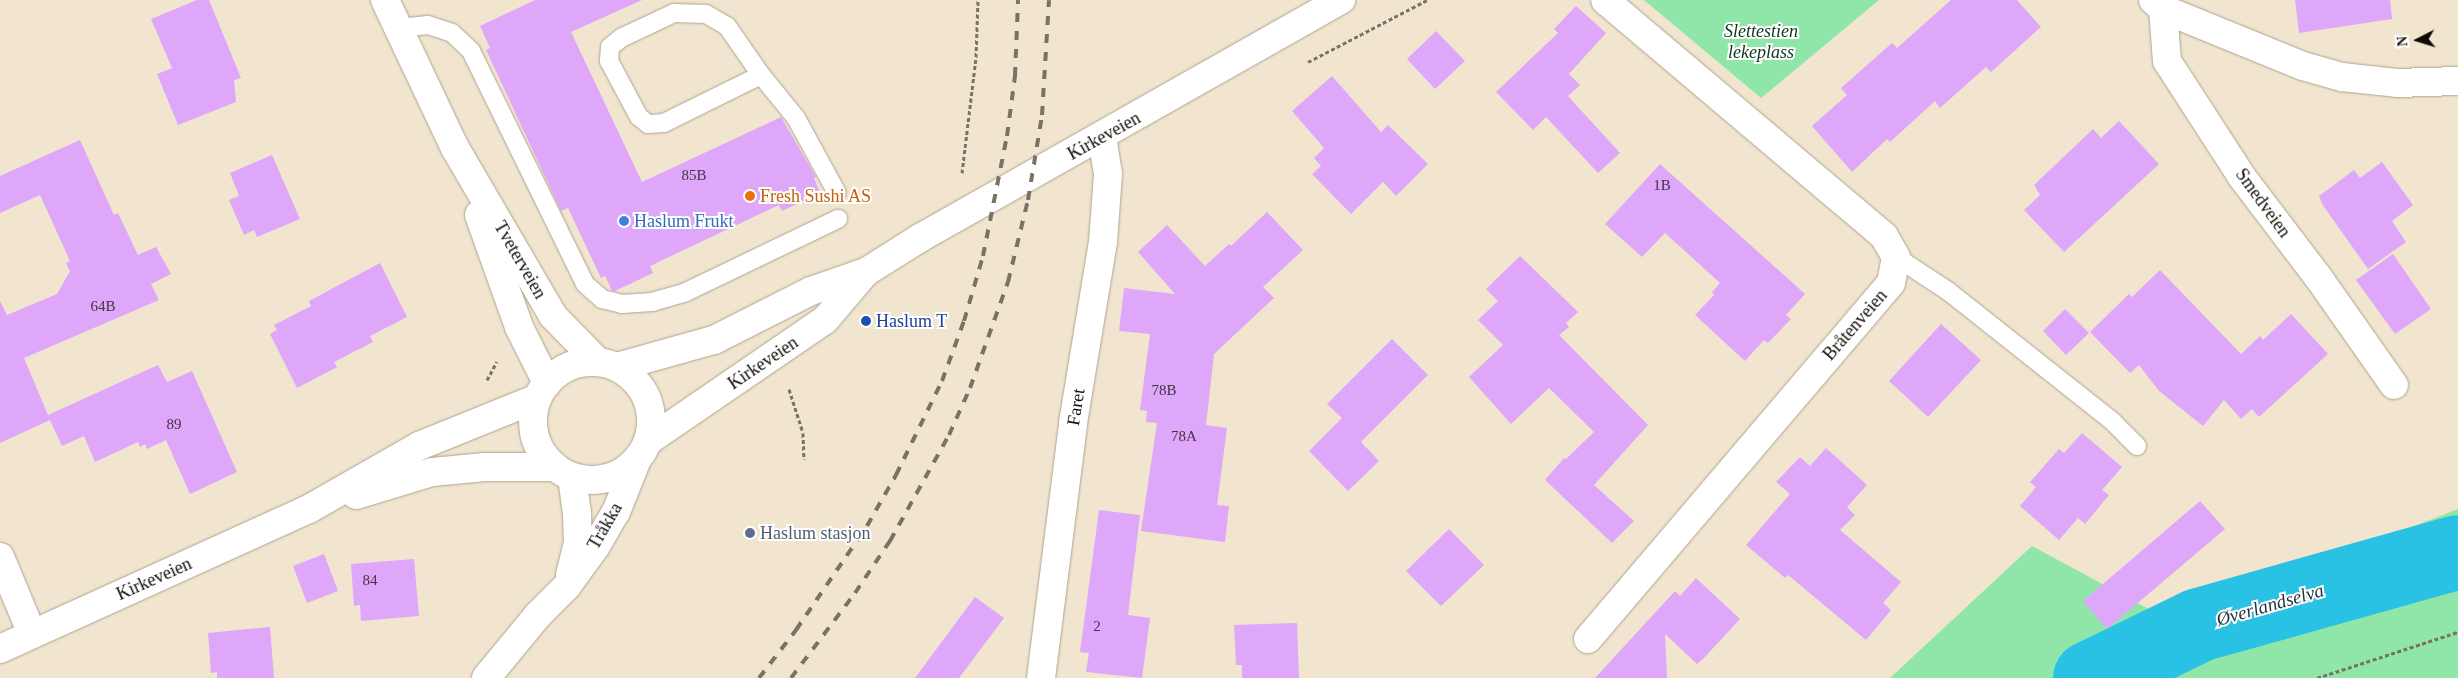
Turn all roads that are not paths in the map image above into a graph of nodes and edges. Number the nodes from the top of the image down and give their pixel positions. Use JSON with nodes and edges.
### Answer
{"nodes":[{"id":1,"x":385,"y":0,"type":"edge"},
{"id":2,"x":1341,"y":0,"type":"edge"},
{"id":3,"x":1605,"y":0,"type":"edge"},
{"id":4,"x":2158,"y":4,"type":"edge"},
{"id":5,"x":398,"y":28,"type":"junction"},
{"id":6,"x":761,"y":75,"type":"junction"},
{"id":7,"x":2458,"y":81,"type":"edge"},
{"id":8,"x":1102,"y":137,"type":"junction"},
{"id":9,"x":455,"y":148,"type":"junction"},
{"id":10,"x":837,"y":193,"type":"dead end"},
{"id":11,"x":838,"y":219,"type":"dead end"},
{"id":12,"x":1896,"y":257,"type":"junction"},
{"id":13,"x":866,"y":272,"type":"junction"},
{"id":14,"x":608,"y":365,"type":"junction"},
{"id":15,"x":2394,"y":385,"type":"dead end"},
{"id":16,"x":542,"y":391,"type":"junction"},
{"id":17,"x":2137,"y":446,"type":"dead end"},
{"id":18,"x":642,"y":452,"type":"junction"},
{"id":19,"x":564,"y":472,"type":"junction"},
{"id":20,"x":309,"y":509,"type":"junction"},
{"id":21,"x":0,"y":557,"type":"edge"},
{"id":22,"x":567,"y":586,"type":"junction"},
{"id":23,"x":32,"y":634,"type":"junction"},
{"id":24,"x":1588,"y":638,"type":"dead end"},
{"id":25,"x":0,"y":649,"type":"edge"},
{"id":26,"x":486,"y":678,"type":"edge"},
{"id":27,"x":1042,"y":678,"type":"edge"}],
"edges":[{"from":1,"to":5,"type":"street","name":"Tveterveien"},
{"from":2,"to":8,"type":"street","name":"Kirkeveien"},
{"from":3,"to":12,"type":"street"},
{"from":4,"to":7,"type":"street","name":"Smedveien"},
{"from":4,"to":15,"type":"street","name":"Smedveien"},
{"from":5,"to":9,"type":"street","name":"Tveterveien"},
{"from":5,"to":11,"type":"lane"},
{"from":6,"to":6,"type":"lane"},
{"from":6,"to":10,"type":"lane"},
{"from":8,"to":13,"type":"street","name":"Kirkeveien"},
{"from":8,"to":27,"type":"street","name":"Faret"},
{"from":9,"to":14,"type":"street","name":"Tveterveien"},
{"from":9,"to":16,"type":"street","name":"Tveterveien"},
{"from":12,"to":17,"type":"lane"},
{"from":12,"to":24,"type":"street","name":"Bråtenveien"},
{"from":13,"to":14,"type":"street","name":"Kirkeveien"},
{"from":13,"to":18,"type":"street","name":"Kirkeveien"},
{"from":14,"to":16,"type":"street"},
{"from":14,"to":18,"type":"street"},
{"from":16,"to":19,"type":"street"},
{"from":16,"to":20,"type":"street","name":"Kirkeveien"},
{"from":18,"to":19,"type":"street"},
{"from":18,"to":22,"type":"street","name":"Tråkka"},
{"from":19,"to":20,"type":"street","name":"Kirkeveien"},
{"from":19,"to":22,"type":"street","name":"Tråkka"},
{"from":20,"to":23,"type":"street","name":"Kirkeveien"},
{"from":21,"to":23,"type":"street"},
{"from":22,"to":26,"type":"street","name":"Tråkka"},
{"from":23,"to":25,"type":"street","name":"Kirkeveien"}]}
